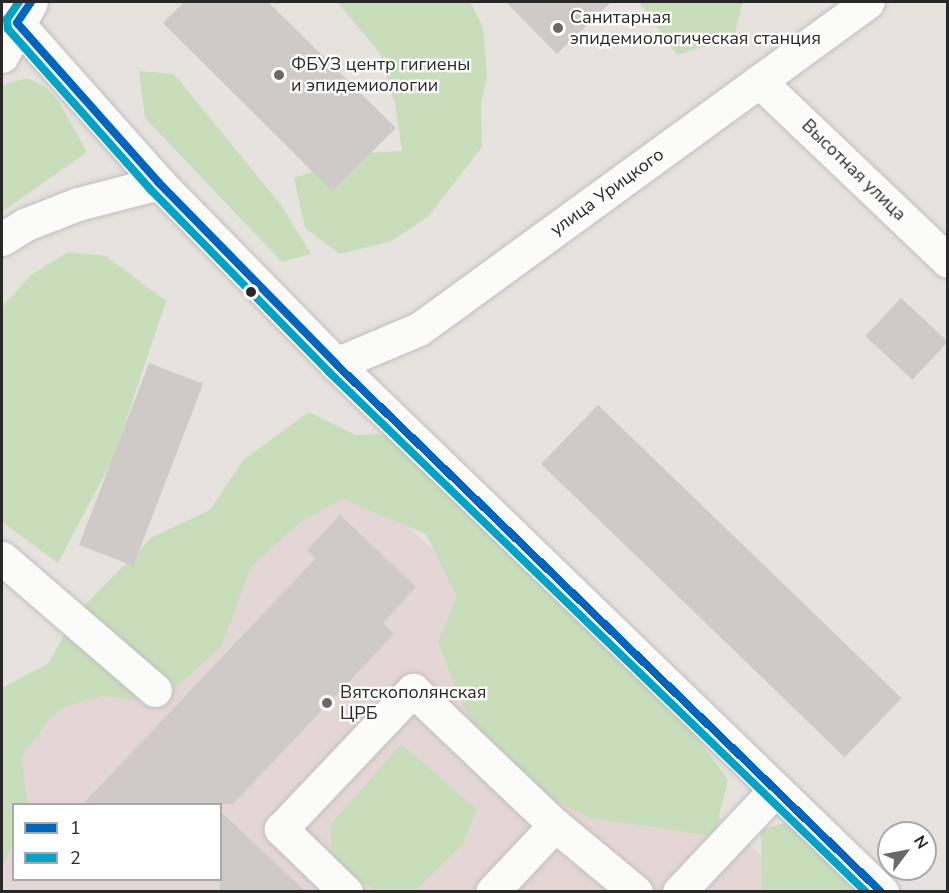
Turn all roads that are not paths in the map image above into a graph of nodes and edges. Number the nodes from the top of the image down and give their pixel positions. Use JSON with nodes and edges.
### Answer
{"nodes":[{"id":1,"x":868,"y":2,"type":"edge"},
{"id":2,"x":17,"y":10,"type":"edge"},
{"id":3,"x":2,"y":56,"type":"edge"},
{"id":4,"x":759,"y":81,"type":"junction"},
{"id":5,"x":159,"y":183,"type":"junction"},
{"id":6,"x":2,"y":240,"type":"edge"},
{"id":7,"x":948,"y":261,"type":"edge"},
{"id":8,"x":336,"y":364,"type":"junction"},
{"id":9,"x":2,"y":558,"type":"edge"},
{"id":10,"x":155,"y":690,"type":"dead end"},
{"id":11,"x":776,"y":789,"type":"junction"},
{"id":12,"x":555,"y":825,"type":"junction"},
{"id":13,"x":346,"y":891,"type":"edge"},
{"id":14,"x":492,"y":891,"type":"edge"},
{"id":15,"x":636,"y":891,"type":"edge"},
{"id":16,"x":679,"y":891,"type":"edge"},
{"id":17,"x":882,"y":891,"type":"edge"}],
"edges":[{"from":1,"to":4,"type":"street","name":"улица Урицкого"},
{"from":2,"to":3,"type":"street"},
{"from":2,"to":5,"type":"street"},
{"from":4,"to":7,"type":"street","name":"Высотная улица"},
{"from":4,"to":8,"type":"street","name":"улица Урицкого"},
{"from":5,"to":6,"type":"street"},
{"from":5,"to":8,"type":"street"},
{"from":8,"to":11,"type":"street"},
{"from":9,"to":10,"type":"street"},
{"from":11,"to":16,"type":"street"},
{"from":11,"to":17,"type":"street"},
{"from":12,"to":13,"type":"street"},
{"from":12,"to":14,"type":"street"},
{"from":12,"to":15,"type":"street"}]}
